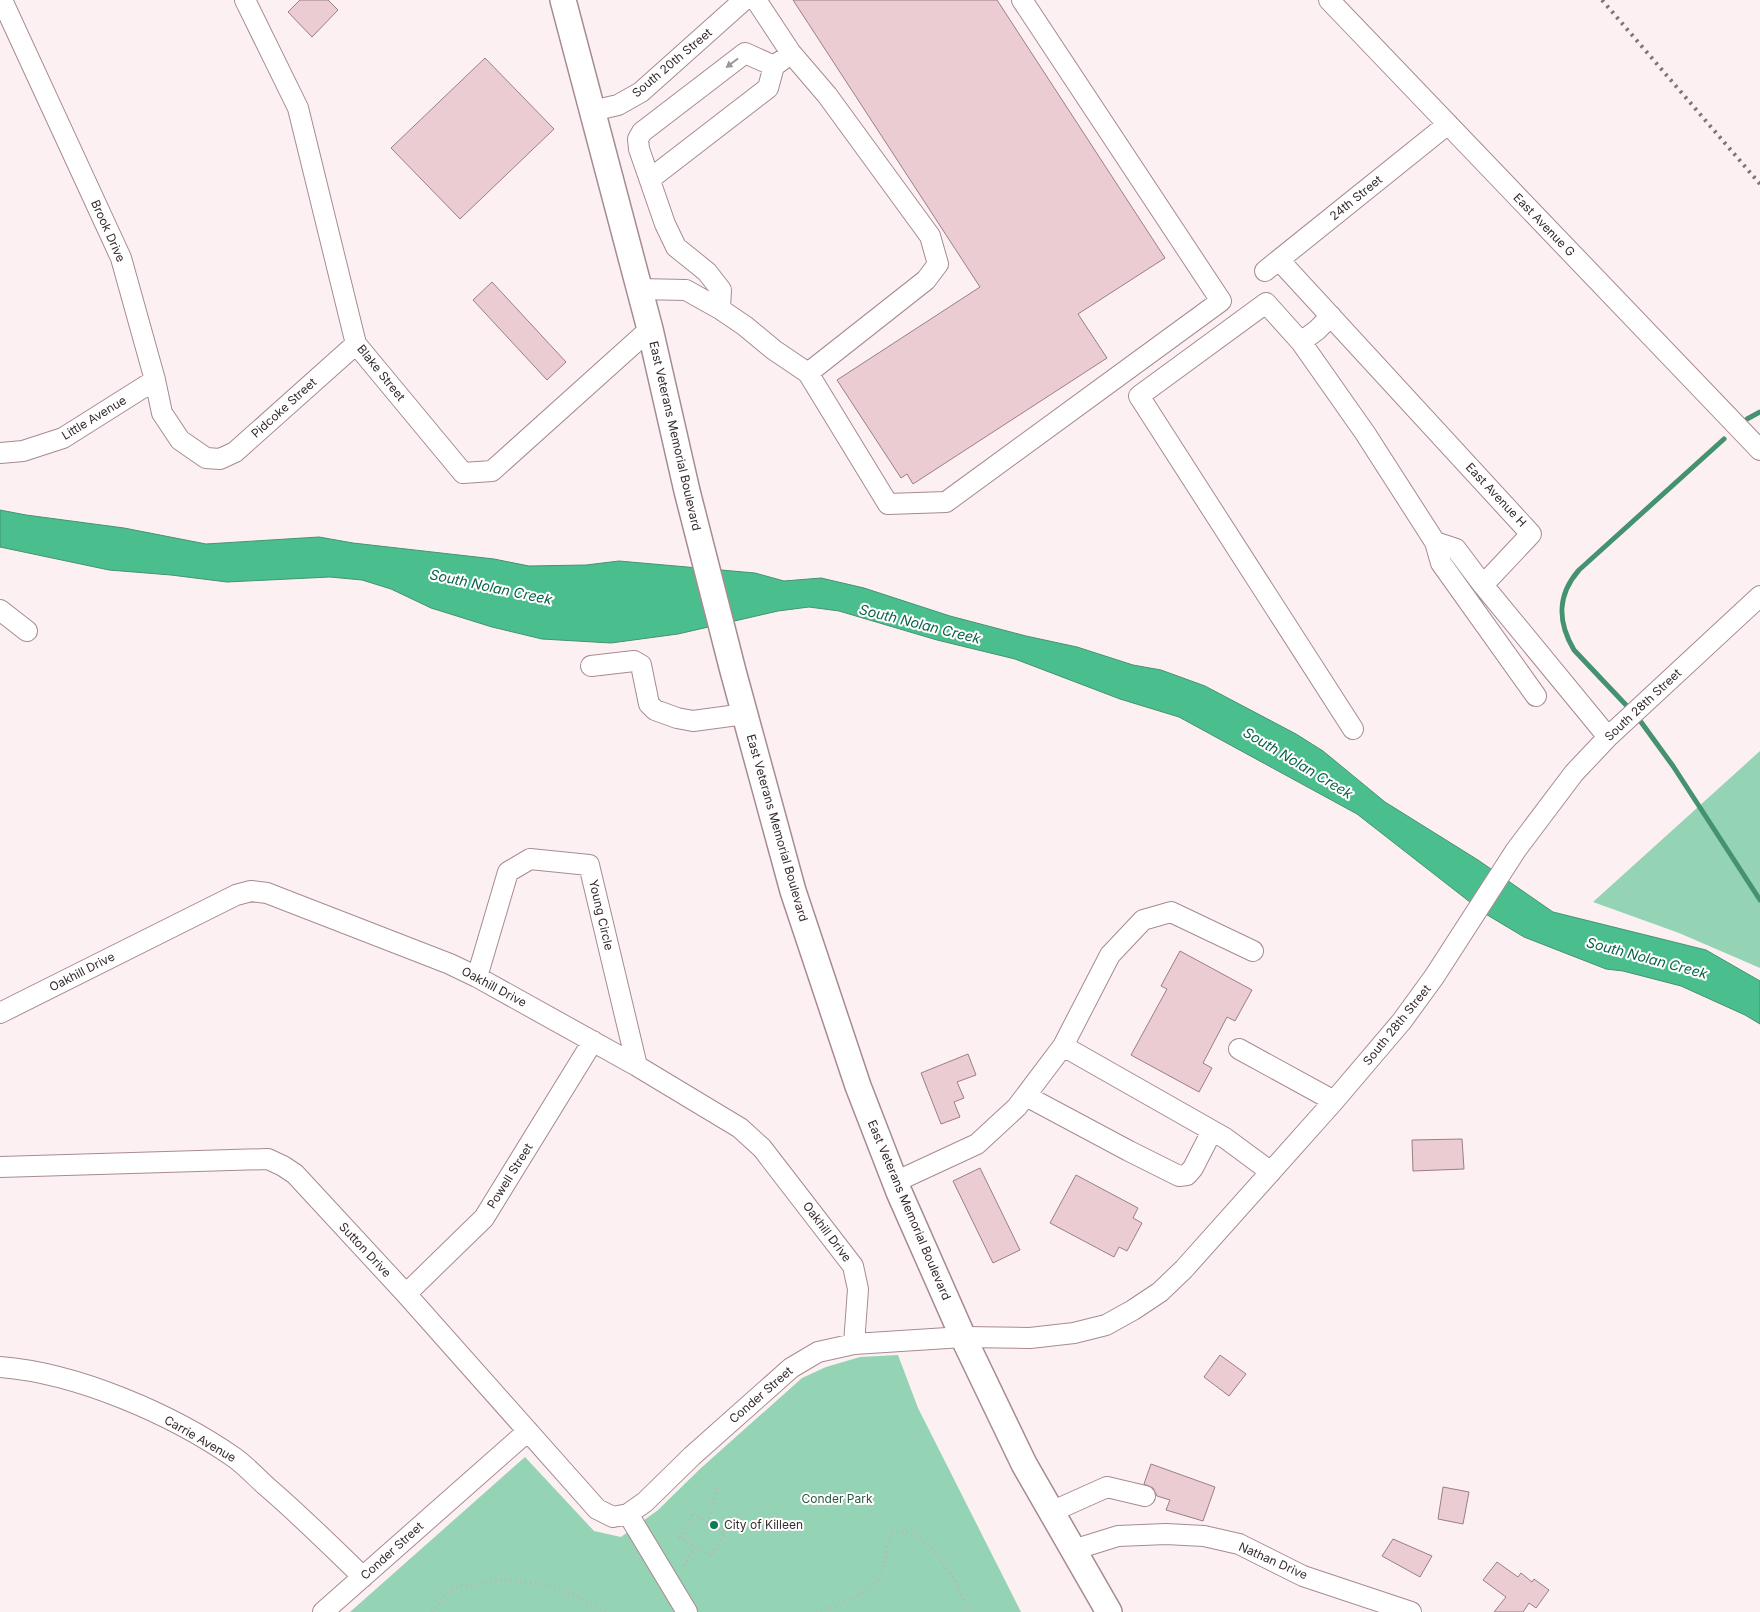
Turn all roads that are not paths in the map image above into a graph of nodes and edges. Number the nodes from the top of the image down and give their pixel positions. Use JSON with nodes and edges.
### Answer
{"nodes":[{"id":1,"x":2,"y":0,"type":"edge"},
{"id":2,"x":245,"y":0,"type":"edge"},
{"id":3,"x":563,"y":0,"type":"edge"},
{"id":4,"x":744,"y":0,"type":"edge"},
{"id":5,"x":756,"y":0,"type":"edge"},
{"id":6,"x":1022,"y":0,"type":"edge"},
{"id":7,"x":1328,"y":0,"type":"edge"},
{"id":8,"x":790,"y":53,"type":"junction"},
{"id":9,"x":774,"y":66,"type":"junction"},
{"id":10,"x":592,"y":111,"type":"junction"},
{"id":11,"x":1448,"y":124,"type":"junction"},
{"id":12,"x":650,"y":179,"type":"junction"},
{"id":13,"x":1272,"y":265,"type":"joint"},
{"id":14,"x":639,"y":289,"type":"junction"},
{"id":15,"x":720,"y":309,"type":"junction"},
{"id":16,"x":1331,"y":316,"type":"junction"},
{"id":17,"x":650,"y":329,"type":"junction"},
{"id":18,"x":1301,"y":342,"type":"junction"},
{"id":19,"x":356,"y":344,"type":"junction"},
{"id":20,"x":808,"y":373,"type":"junction"},
{"id":21,"x":155,"y":380,"type":"junction"},
{"id":22,"x":1760,"y":450,"type":"edge"},
{"id":23,"x":0,"y":453,"type":"edge"},
{"id":24,"x":206,"y":458,"type":"joint"},
{"id":25,"x":1434,"y":542,"type":"junction"},
{"id":26,"x":1483,"y":585,"type":"junction"},
{"id":27,"x":1760,"y":596,"type":"edge"},
{"id":28,"x":0,"y":610,"type":"edge"},
{"id":29,"x":27,"y":630,"type":"dead end"},
{"id":30,"x":591,"y":666,"type":"dead end"},
{"id":31,"x":1536,"y":696,"type":"dead end"},
{"id":32,"x":745,"y":714,"type":"junction"},
{"id":33,"x":1354,"y":729,"type":"dead end"},
{"id":34,"x":1608,"y":737,"type":"junction"},
{"id":35,"x":1253,"y":951,"type":"dead end"},
{"id":36,"x":477,"y":977,"type":"junction"},
{"id":37,"x":0,"y":1014,"type":"edge"},
{"id":38,"x":593,"y":1041,"type":"junction"},
{"id":39,"x":1063,"y":1046,"type":"junction"},
{"id":40,"x":1239,"y":1049,"type":"dead end"},
{"id":41,"x":637,"y":1066,"type":"junction"},
{"id":42,"x":1026,"y":1096,"type":"junction"},
{"id":43,"x":1334,"y":1101,"type":"junction"},
{"id":44,"x":1212,"y":1130,"type":"junction"},
{"id":45,"x":0,"y":1167,"type":"edge"},
{"id":46,"x":1271,"y":1172,"type":"junction"},
{"id":47,"x":895,"y":1182,"type":"junction"},
{"id":48,"x":406,"y":1294,"type":"junction"},
{"id":49,"x":963,"y":1337,"type":"junction"},
{"id":50,"x":854,"y":1344,"type":"junction"},
{"id":51,"x":0,"y":1367,"type":"edge"},
{"id":52,"x":528,"y":1431,"type":"junction"},
{"id":53,"x":1145,"y":1496,"type":"dead end"},
{"id":54,"x":1051,"y":1512,"type":"junction"},
{"id":55,"x":628,"y":1514,"type":"junction"},
{"id":56,"x":1073,"y":1550,"type":"junction"},
{"id":57,"x":363,"y":1577,"type":"junction"},
{"id":58,"x":323,"y":1612,"type":"edge"},
{"id":59,"x":687,"y":1612,"type":"edge"},
{"id":60,"x":1109,"y":1612,"type":"edge"},
{"id":61,"x":1410,"y":1612,"type":"edge"}],
"edges":[{"from":1,"to":21,"type":"street","name":"Brook Drive"},
{"from":2,"to":19,"type":"street","name":"Blake Street"},
{"from":3,"to":10,"type":"main road","name":"East Veterans Memorial Boulevard"},
{"from":4,"to":10,"type":"street","name":"South 20th Street"},
{"from":5,"to":8,"type":"street"},
{"from":6,"to":20,"type":"street"},
{"from":7,"to":11,"type":"street","name":"East Avenue G"},
{"from":8,"to":9,"type":"street"},
{"from":8,"to":20,"type":"street"},
{"from":9,"to":12,"type":"street"},
{"from":9,"to":12,"type":"street","one_way":true},
{"from":10,"to":14,"type":"main road","name":"East Veterans Memorial Boulevard"},
{"from":11,"to":13,"type":"street","name":"24th Street"},
{"from":11,"to":22,"type":"street","name":"East Avenue G"},
{"from":12,"to":15,"type":"street"},
{"from":13,"to":16,"type":"street","name":"East Avenue H"},
{"from":14,"to":15,"type":"street"},
{"from":14,"to":17,"type":"main road","name":"East Veterans Memorial Boulevard"},
{"from":15,"to":20,"type":"street"},
{"from":16,"to":18,"type":"street"},
{"from":16,"to":26,"type":"street","name":"East Avenue H"},
{"from":17,"to":19,"type":"street","name":"Blake Street"},
{"from":17,"to":32,"type":"main road","name":"East Veterans Memorial Boulevard"},
{"from":18,"to":25,"type":"street"},
{"from":18,"to":33,"type":"street"},
{"from":19,"to":24,"type":"street","name":"Pidcoke Street"},
{"from":21,"to":23,"type":"street","name":"Little Avenue"},
{"from":21,"to":24,"type":"street","name":"Brook Drive"},
{"from":25,"to":26,"type":"street"},
{"from":25,"to":31,"type":"street"},
{"from":26,"to":34,"type":"street"},
{"from":27,"to":34,"type":"street","name":"South 28th Street"},
{"from":28,"to":29,"type":"street"},
{"from":30,"to":32,"type":"street"},
{"from":32,"to":47,"type":"main road","name":"East Veterans Memorial Boulevard"},
{"from":34,"to":43,"type":"street","name":"South 28th Street"},
{"from":35,"to":39,"type":"street"},
{"from":36,"to":37,"type":"street","name":"Oakhill Drive"},
{"from":36,"to":38,"type":"street","name":"Oakhill Drive"},
{"from":36,"to":41,"type":"street","name":"Young Circle"},
{"from":38,"to":41,"type":"street","name":"Oakhill Drive"},
{"from":38,"to":48,"type":"street","name":"Powell Street"},
{"from":39,"to":42,"type":"street"},
{"from":39,"to":44,"type":"street"},
{"from":40,"to":43,"type":"street"},
{"from":41,"to":50,"type":"street","name":"Oakhill Drive"},
{"from":42,"to":44,"type":"street"},
{"from":42,"to":47,"type":"street"},
{"from":43,"to":46,"type":"street","name":"South 28th Street"},
{"from":44,"to":46,"type":"street"},
{"from":45,"to":48,"type":"street","name":"Sutton Drive"},
{"from":46,"to":49,"type":"street","name":"South 28th Street"},
{"from":47,"to":49,"type":"main road","name":"East Veterans Memorial Boulevard"},
{"from":48,"to":52,"type":"street","name":"Sutton Drive"},
{"from":49,"to":50,"type":"street","name":"Conder Street"},
{"from":49,"to":54,"type":"main road","name":"East Veterans Memorial Boulevard"},
{"from":50,"to":55,"type":"street","name":"Conder Street"},
{"from":51,"to":57,"type":"street","name":"Carrie Avenue"},
{"from":52,"to":55,"type":"street","name":"Sutton Drive"},
{"from":52,"to":57,"type":"street","name":"Conder Street"},
{"from":53,"to":54,"type":"street"},
{"from":54,"to":56,"type":"main road","name":"East Veterans Memorial Boulevard"},
{"from":55,"to":59,"type":"street"},
{"from":56,"to":60,"type":"main road","name":"East Veterans Memorial Boulevard"},
{"from":56,"to":61,"type":"street","name":"Nathan Drive"},
{"from":57,"to":58,"type":"street","name":"Conder Street"}]}
